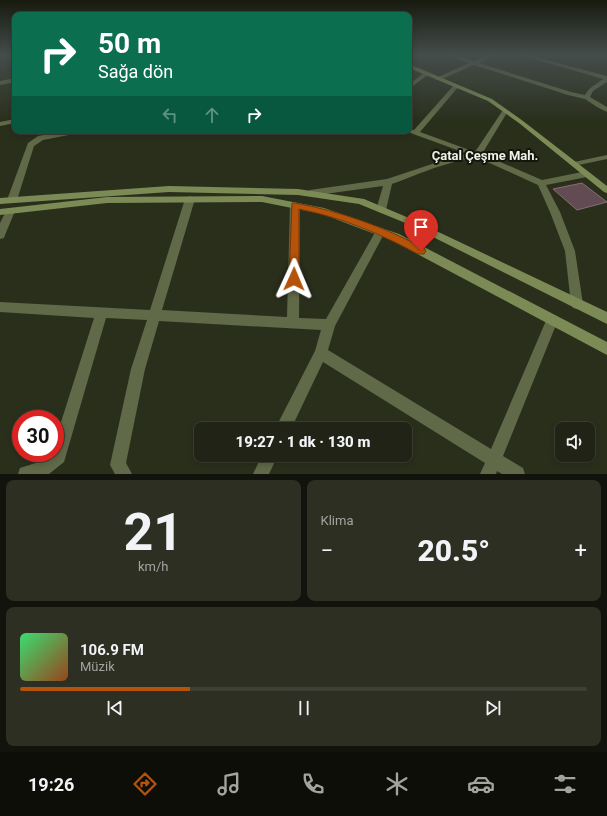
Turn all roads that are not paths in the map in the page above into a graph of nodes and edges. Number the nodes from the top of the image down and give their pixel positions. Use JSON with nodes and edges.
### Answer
{"nodes":[{"id":1,"x":422,"y":77,"type":"edge"},
{"id":2,"x":433,"y":77,"type":"edge"},
{"id":3,"x":442,"y":77,"type":"edge"},
{"id":4,"x":518,"y":77,"type":"edge"},
{"id":5,"x":438,"y":79,"type":"junction"},
{"id":6,"x":607,"y":79,"type":"edge"},
{"id":7,"x":12,"y":81,"type":"edge"},
{"id":8,"x":0,"y":83,"type":"edge"},
{"id":9,"x":412,"y":85,"type":"edge"},
{"id":10,"x":456,"y":86,"type":"junction"},
{"id":11,"x":587,"y":97,"type":"junction"},
{"id":12,"x":607,"y":110,"type":"edge"},
{"id":13,"x":506,"y":111,"type":"junction"},
{"id":14,"x":12,"y":121,"type":"edge"},
{"id":15,"x":0,"y":124,"type":"edge"},
{"id":16,"x":412,"y":132,"type":"edge"},
{"id":17,"x":43,"y":134,"type":"edge"},
{"id":18,"x":476,"y":155,"type":"junction"},
{"id":19,"x":607,"y":157,"type":"edge"},
{"id":20,"x":574,"y":164,"type":"junction"},
{"id":21,"x":587,"y":174,"type":"junction"},
{"id":22,"x":388,"y":182,"type":"junction"},
{"id":23,"x":541,"y":183,"type":"junction"},
{"id":24,"x":607,"y":190,"type":"edge"},
{"id":25,"x":310,"y":193,"type":"junction"},
{"id":26,"x":190,"y":199,"type":"junction"},
{"id":27,"x":12,"y":200,"type":"junction"},
{"id":28,"x":0,"y":201,"type":"edge"},
{"id":29,"x":295,"y":205,"type":"junction"},
{"id":30,"x":381,"y":210,"type":"junction"},
{"id":31,"x":5,"y":211,"type":"edge"},
{"id":32,"x":380,"y":232,"type":"junction"},
{"id":33,"x":0,"y":235,"type":"edge"},
{"id":34,"x":577,"y":304,"type":"junction"},
{"id":35,"x":0,"y":307,"type":"edge"},
{"id":36,"x":102,"y":312,"type":"junction"},
{"id":37,"x":154,"y":315,"type":"junction"},
{"id":38,"x":607,"y":318,"type":"edge"},
{"id":39,"x":552,"y":320,"type":"junction"},
{"id":40,"x":293,"y":323,"type":"junction"},
{"id":41,"x":329,"y":325,"type":"junction"},
{"id":42,"x":607,"y":349,"type":"edge"},
{"id":43,"x":320,"y":353,"type":"junction"},
{"id":44,"x":286,"y":422,"type":"edge"},
{"id":45,"x":494,"y":460,"type":"junction"},
{"id":46,"x":266,"y":462,"type":"edge"},
{"id":47,"x":26,"y":474,"type":"edge"},
{"id":48,"x":124,"y":474,"type":"edge"},
{"id":49,"x":260,"y":474,"type":"edge"},
{"id":50,"x":488,"y":474,"type":"edge"},
{"id":51,"x":517,"y":474,"type":"edge"}],
"edges":[{"from":1,"to":9,"type":"street"},
{"from":2,"to":5,"type":"street"},
{"from":3,"to":5,"type":"street"},
{"from":4,"to":11,"type":"street"},
{"from":5,"to":10,"type":"street"},
{"from":6,"to":11,"type":"street"},
{"from":7,"to":8,"type":"street"},
{"from":10,"to":13,"type":"street"},
{"from":10,"to":16,"type":"street"},
{"from":11,"to":12,"type":"street"},
{"from":13,"to":18,"type":"street"},
{"from":13,"to":20,"type":"street"},
{"from":14,"to":15,"type":"street"},
{"from":16,"to":18,"type":"street"},
{"from":17,"to":27,"type":"street"},
{"from":18,"to":22,"type":"street"},
{"from":18,"to":23,"type":"street"},
{"from":19,"to":20,"type":"street"},
{"from":20,"to":21,"type":"street"},
{"from":21,"to":23,"type":"street"},
{"from":21,"to":24,"type":"street"},
{"from":22,"to":25,"type":"street"},
{"from":22,"to":30,"type":"street"},
{"from":23,"to":34,"type":"street"},
{"from":25,"to":27,"type":"street"},
{"from":25,"to":30,"type":"street"},
{"from":26,"to":29,"type":"street"},
{"from":26,"to":31,"type":"street"},
{"from":26,"to":37,"type":"street"},
{"from":27,"to":28,"type":"street"},
{"from":29,"to":32,"type":"street"},
{"from":29,"to":40,"type":"street"},
{"from":30,"to":34,"type":"street"},
{"from":31,"to":33,"type":"street"},
{"from":32,"to":39,"type":"street"},
{"from":32,"to":41,"type":"street"},
{"from":34,"to":38,"type":"street"},
{"from":35,"to":36,"type":"street"},
{"from":36,"to":37,"type":"street"},
{"from":36,"to":47,"type":"street"},
{"from":37,"to":40,"type":"street"},
{"from":37,"to":48,"type":"street"},
{"from":39,"to":42,"type":"street"},
{"from":39,"to":45,"type":"street"},
{"from":40,"to":41,"type":"street"},
{"from":41,"to":43,"type":"street"},
{"from":43,"to":44,"type":"street"},
{"from":43,"to":45,"type":"street"},
{"from":45,"to":50,"type":"street"},
{"from":45,"to":51,"type":"street"},
{"from":46,"to":49,"type":"street"}]}
